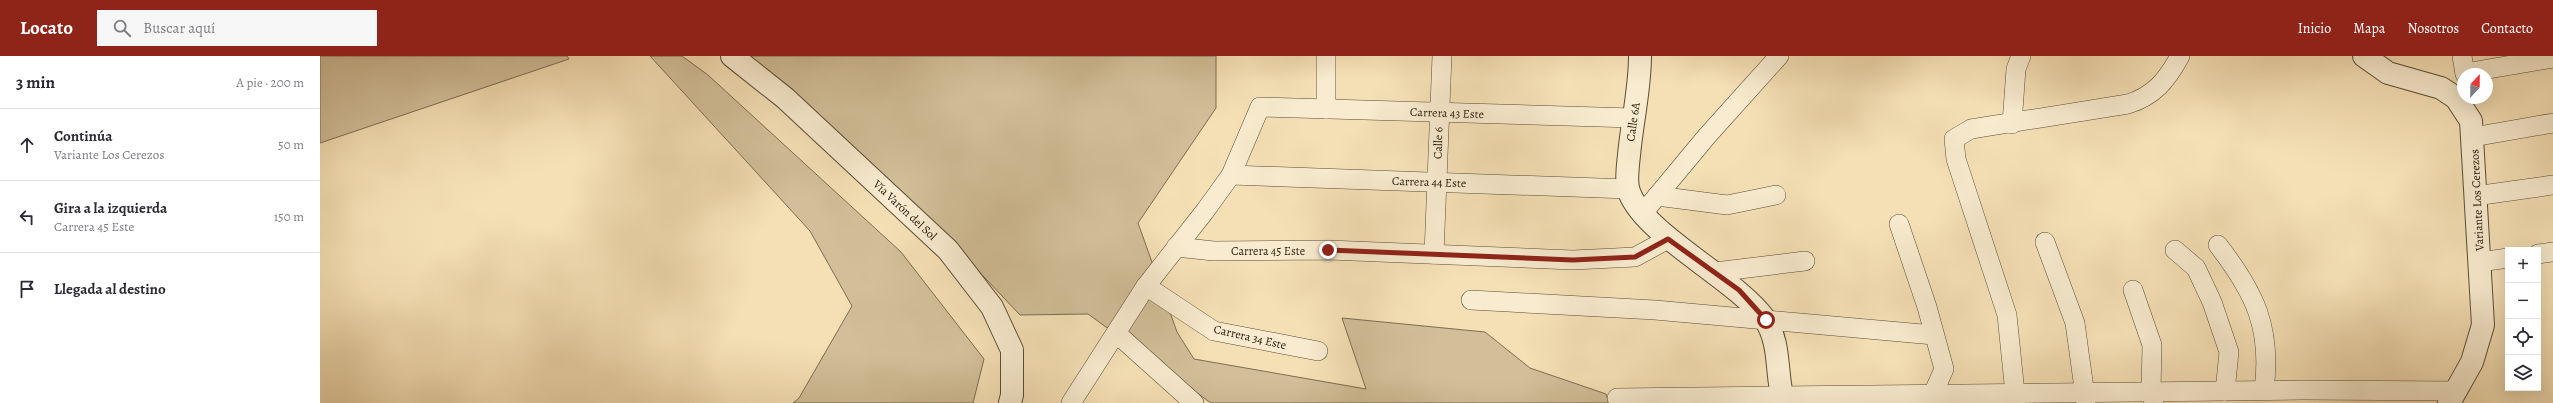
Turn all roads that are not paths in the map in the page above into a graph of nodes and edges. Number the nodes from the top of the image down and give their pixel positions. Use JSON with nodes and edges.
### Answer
{"nodes":[{"id":1,"x":732,"y":56,"type":"edge"},
{"id":2,"x":1326,"y":56,"type":"edge"},
{"id":3,"x":1442,"y":56,"type":"edge"},
{"id":4,"x":1640,"y":56,"type":"edge"},
{"id":5,"x":1779,"y":56,"type":"edge"},
{"id":6,"x":2021,"y":56,"type":"edge"},
{"id":7,"x":2180,"y":56,"type":"edge"},
{"id":8,"x":2364,"y":56,"type":"edge"},
{"id":9,"x":2553,"y":58,"type":"edge"},
{"id":10,"x":2464,"y":68,"type":"edge"},
{"id":11,"x":2469,"y":104,"type":"edge"},
{"id":12,"x":1326,"y":109,"type":"junction"},
{"id":13,"x":1440,"y":112,"type":"junction"},
{"id":14,"x":1633,"y":118,"type":"junction"},
{"id":15,"x":2553,"y":123,"type":"edge"},
{"id":16,"x":2012,"y":124,"type":"junction"},
{"id":17,"x":2472,"y":129,"type":"junction"},
{"id":18,"x":1231,"y":174,"type":"junction"},
{"id":19,"x":1437,"y":182,"type":"junction"},
{"id":20,"x":2553,"y":185,"type":"edge"},
{"id":21,"x":1628,"y":189,"type":"junction"},
{"id":22,"x":1776,"y":195,"type":"dead end"},
{"id":23,"x":1657,"y":196,"type":"junction"},
{"id":24,"x":2475,"y":196,"type":"junction"},
{"id":25,"x":1643,"y":213,"type":"junction"},
{"id":26,"x":1899,"y":224,"type":"dead end"},
{"id":27,"x":1668,"y":239,"type":"junction"},
{"id":28,"x":2044,"y":242,"type":"dead end"},
{"id":29,"x":2218,"y":245,"type":"dead end"},
{"id":30,"x":1176,"y":247,"type":"junction"},
{"id":31,"x":2175,"y":250,"type":"dead end"},
{"id":32,"x":2553,"y":252,"type":"edge"},
{"id":33,"x":1434,"y":254,"type":"junction"},
{"id":34,"x":2541,"y":254,"type":"edge"},
{"id":35,"x":2505,"y":258,"type":"edge"},
{"id":36,"x":1805,"y":261,"type":"dead end"},
{"id":37,"x":2480,"y":262,"type":"junction"},
{"id":38,"x":1715,"y":272,"type":"junction"},
{"id":39,"x":1146,"y":286,"type":"junction"},
{"id":40,"x":2133,"y":290,"type":"dead end"},
{"id":41,"x":1471,"y":300,"type":"dead end"},
{"id":42,"x":1766,"y":320,"type":"junction"},
{"id":43,"x":1116,"y":333,"type":"junction"},
{"id":44,"x":1934,"y":335,"type":"junction"},
{"id":45,"x":1318,"y":351,"type":"dead end"},
{"id":46,"x":2264,"y":390,"type":"junction"},
{"id":47,"x":2225,"y":391,"type":"junction"},
{"id":48,"x":1933,"y":394,"type":"junction"},
{"id":49,"x":2304,"y":396,"type":"edge"},
{"id":50,"x":2153,"y":397,"type":"edge"},
{"id":51,"x":1617,"y":398,"type":"dead end"},
{"id":52,"x":2016,"y":398,"type":"edge"},
{"id":53,"x":2085,"y":398,"type":"edge"},
{"id":54,"x":2457,"y":399,"type":"edge"},
{"id":55,"x":1716,"y":400,"type":"edge"},
{"id":56,"x":1783,"y":400,"type":"edge"},
{"id":57,"x":1010,"y":403,"type":"edge"},
{"id":58,"x":1071,"y":403,"type":"edge"},
{"id":59,"x":1194,"y":403,"type":"edge"}],
"edges":[{"from":1,"to":57,"type":"street","name":"Vía Varón del Sol"},
{"from":2,"to":12,"type":"street"},
{"from":3,"to":13,"type":"street","name":"Calle 6"},
{"from":4,"to":14,"type":"street","name":"Calle 6A"},
{"from":5,"to":23,"type":"street"},
{"from":6,"to":16,"type":"street"},
{"from":7,"to":16,"type":"street"},
{"from":8,"to":17,"type":"street"},
{"from":9,"to":10,"type":"street"},
{"from":11,"to":17,"type":"street"},
{"from":12,"to":13,"type":"street","name":"Carrera 43 Este"},
{"from":12,"to":18,"type":"street","name":"Carrera 43 Este"},
{"from":13,"to":14,"type":"street","name":"Carrera 43 Este"},
{"from":13,"to":19,"type":"street","name":"Calle 6"},
{"from":14,"to":21,"type":"street","name":"Calle 6A"},
{"from":15,"to":17,"type":"street"},
{"from":16,"to":52,"type":"street"},
{"from":17,"to":24,"type":"street","name":"Variante Los Cerezos"},
{"from":18,"to":19,"type":"street","name":"Carrera 44 Este"},
{"from":18,"to":30,"type":"street"},
{"from":19,"to":21,"type":"street","name":"Carrera 44 Este"},
{"from":19,"to":33,"type":"street","name":"Calle 6"},
{"from":20,"to":24,"type":"street"},
{"from":21,"to":25,"type":"street"},
{"from":22,"to":23,"type":"street"},
{"from":23,"to":25,"type":"street"},
{"from":24,"to":37,"type":"street","name":"Variante Los Cerezos"},
{"from":25,"to":27,"type":"street"},
{"from":26,"to":44,"type":"street"},
{"from":27,"to":33,"type":"street","name":"Carrera 45 Este"},
{"from":27,"to":38,"type":"street"},
{"from":28,"to":53,"type":"street"},
{"from":29,"to":46,"type":"street"},
{"from":30,"to":33,"type":"street","name":"Carrera 45 Este"},
{"from":30,"to":39,"type":"street"},
{"from":31,"to":47,"type":"street"},
{"from":32,"to":34,"type":"street"},
{"from":35,"to":37,"type":"street"},
{"from":36,"to":38,"type":"street"},
{"from":37,"to":54,"type":"street","name":"Variante Los Cerezos"},
{"from":38,"to":42,"type":"street"},
{"from":39,"to":43,"type":"street"},
{"from":39,"to":45,"type":"street","name":"Carrera 34 Este"},
{"from":40,"to":50,"type":"street"},
{"from":41,"to":42,"type":"street"},
{"from":42,"to":44,"type":"street"},
{"from":42,"to":56,"type":"street"},
{"from":43,"to":58,"type":"street"},
{"from":43,"to":59,"type":"street"},
{"from":44,"to":48,"type":"street"},
{"from":46,"to":47,"type":"street"},
{"from":46,"to":49,"type":"street"},
{"from":47,"to":50,"type":"street"},
{"from":48,"to":52,"type":"street"},
{"from":48,"to":56,"type":"street"},
{"from":49,"to":54,"type":"street"},
{"from":50,"to":53,"type":"street"},
{"from":51,"to":55,"type":"street"},
{"from":52,"to":53,"type":"street"},
{"from":55,"to":56,"type":"street"}]}
